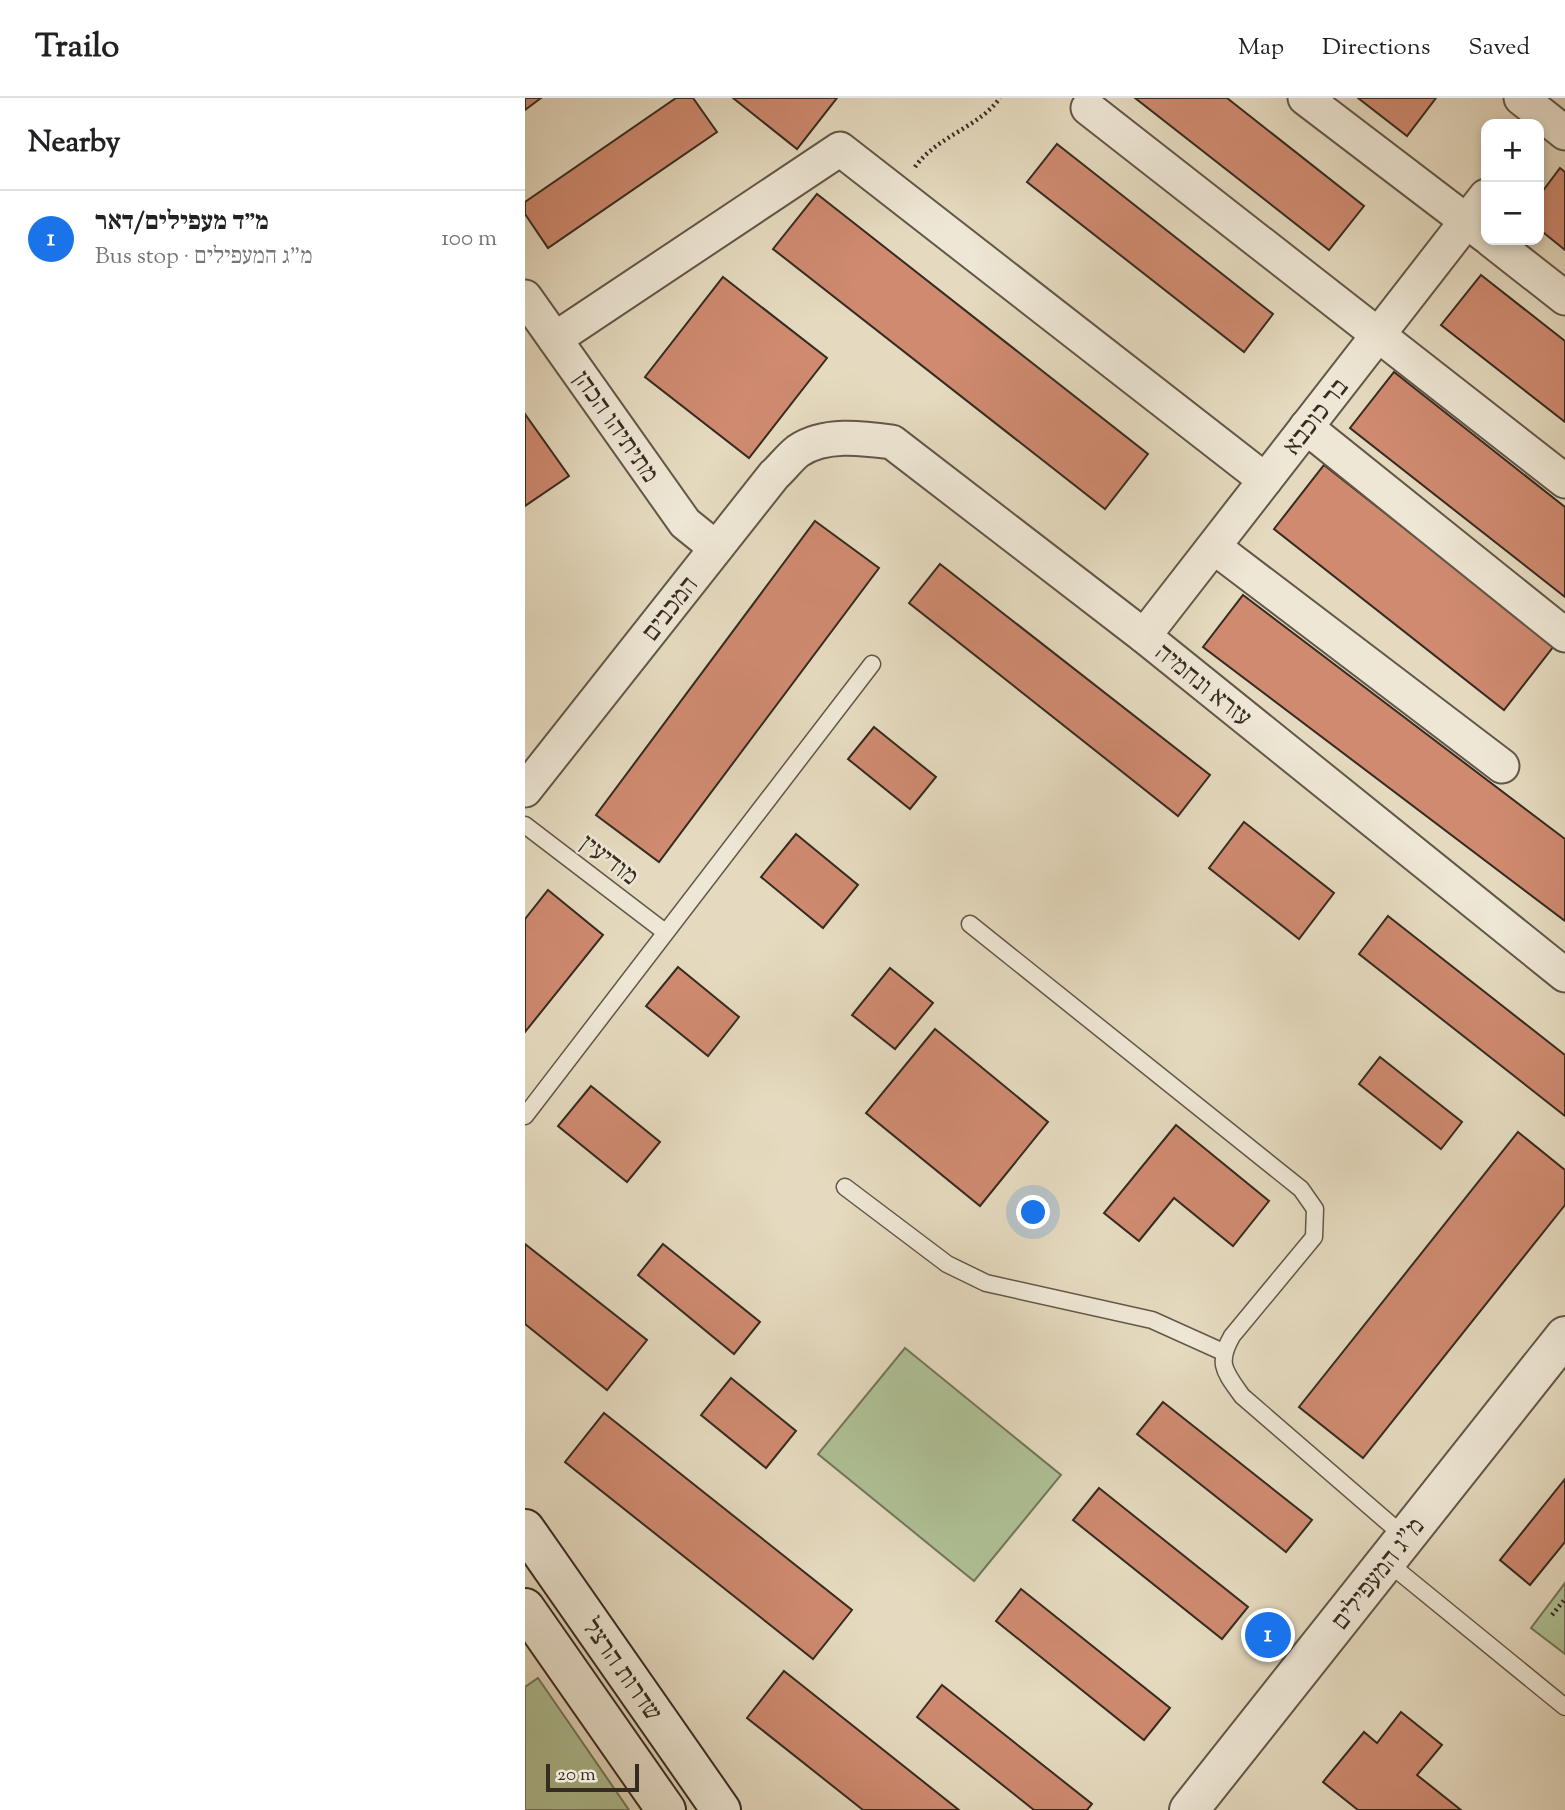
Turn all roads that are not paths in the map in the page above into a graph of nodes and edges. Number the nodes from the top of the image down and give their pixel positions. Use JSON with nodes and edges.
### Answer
{"nodes":[{"id":1,"x":1305,"y":98,"type":"edge"},
{"id":2,"x":1521,"y":98,"type":"edge"},
{"id":3,"x":1088,"y":108,"type":"dead end"},
{"id":4,"x":1553,"y":119,"type":"edge"},
{"id":5,"x":1481,"y":222,"type":"edge"},
{"id":6,"x":1481,"y":225,"type":"edge"},
{"id":7,"x":1507,"y":245,"type":"edge"},
{"id":8,"x":525,"y":297,"type":"edge"},
{"id":9,"x":1565,"y":298,"type":"edge"},
{"id":10,"x":1378,"y":335,"type":"junction"},
{"id":11,"x":555,"y":339,"type":"junction"},
{"id":12,"x":1306,"y":428,"type":"junction"},
{"id":13,"x":824,"y":441,"type":"joint"},
{"id":14,"x":1265,"y":480,"type":"junction"},
{"id":15,"x":1565,"y":481,"type":"edge"},
{"id":16,"x":1214,"y":547,"type":"junction"},
{"id":17,"x":716,"y":548,"type":"junction"},
{"id":18,"x":1565,"y":635,"type":"edge"},
{"id":19,"x":1144,"y":636,"type":"junction"},
{"id":20,"x":872,"y":664,"type":"dead end"},
{"id":21,"x":1502,"y":766,"type":"dead end"},
{"id":22,"x":525,"y":790,"type":"edge"},
{"id":23,"x":525,"y":825,"type":"edge"},
{"id":24,"x":970,"y":924,"type":"dead end"},
{"id":25,"x":665,"y":932,"type":"junction"},
{"id":26,"x":1565,"y":975,"type":"edge"},
{"id":27,"x":525,"y":1116,"type":"edge"},
{"id":28,"x":845,"y":1186,"type":"dead end"},
{"id":29,"x":1565,"y":1336,"type":"edge"},
{"id":30,"x":1223,"y":1352,"type":"junction"},
{"id":31,"x":525,"y":1529,"type":"edge"},
{"id":32,"x":1395,"y":1549,"type":"junction"},
{"id":33,"x":525,"y":1608,"type":"edge"},
{"id":34,"x":1565,"y":1707,"type":"edge"},
{"id":35,"x":666,"y":1810,"type":"edge"},
{"id":36,"x":721,"y":1810,"type":"edge"},
{"id":37,"x":1189,"y":1810,"type":"edge"}],
"edges":[{"from":1,"to":5,"type":"street"},
{"from":2,"to":4,"type":"street"},
{"from":3,"to":10,"type":"street"},
{"from":6,"to":10,"type":"street","name":"בר כוכבא"},
{"from":7,"to":9,"type":"street"},
{"from":8,"to":11,"type":"street","name":"מתיתיהו הכהן"},
{"from":10,"to":12,"type":"street","name":"בר כוכבא"},
{"from":10,"to":15,"type":"street"},
{"from":11,"to":14,"type":"street"},
{"from":11,"to":17,"type":"street","name":"מתיתיהו הכהן"},
{"from":12,"to":14,"type":"street","name":"בר כוכבא"},
{"from":12,"to":18,"type":"street"},
{"from":13,"to":17,"type":"street","name":"המכבים"},
{"from":13,"to":19,"type":"street","name":"עזרא ונחמיה"},
{"from":14,"to":16,"type":"street","name":"בר כוכבא"},
{"from":16,"to":19,"type":"street","name":"בר כוכבא"},
{"from":16,"to":21,"type":"street"},
{"from":17,"to":22,"type":"street","name":"המכבים"},
{"from":19,"to":26,"type":"street","name":"עזרא ונחמיה"},
{"from":20,"to":25,"type":"lane"},
{"from":23,"to":25,"type":"lane","name":"מודיעין"},
{"from":24,"to":30,"type":"lane"},
{"from":25,"to":27,"type":"lane"},
{"from":28,"to":30,"type":"lane"},
{"from":29,"to":32,"type":"main road","name":"מ\"ג המעפילים"},
{"from":30,"to":32,"type":"lane"},
{"from":31,"to":36,"type":"main road","name":"שדרות הרצל"},
{"from":32,"to":34,"type":"lane"},
{"from":32,"to":37,"type":"main road","name":"מ\"ג המעפילים"},
{"from":33,"to":35,"type":"main road","name":"שדרות הרצל"}]}
